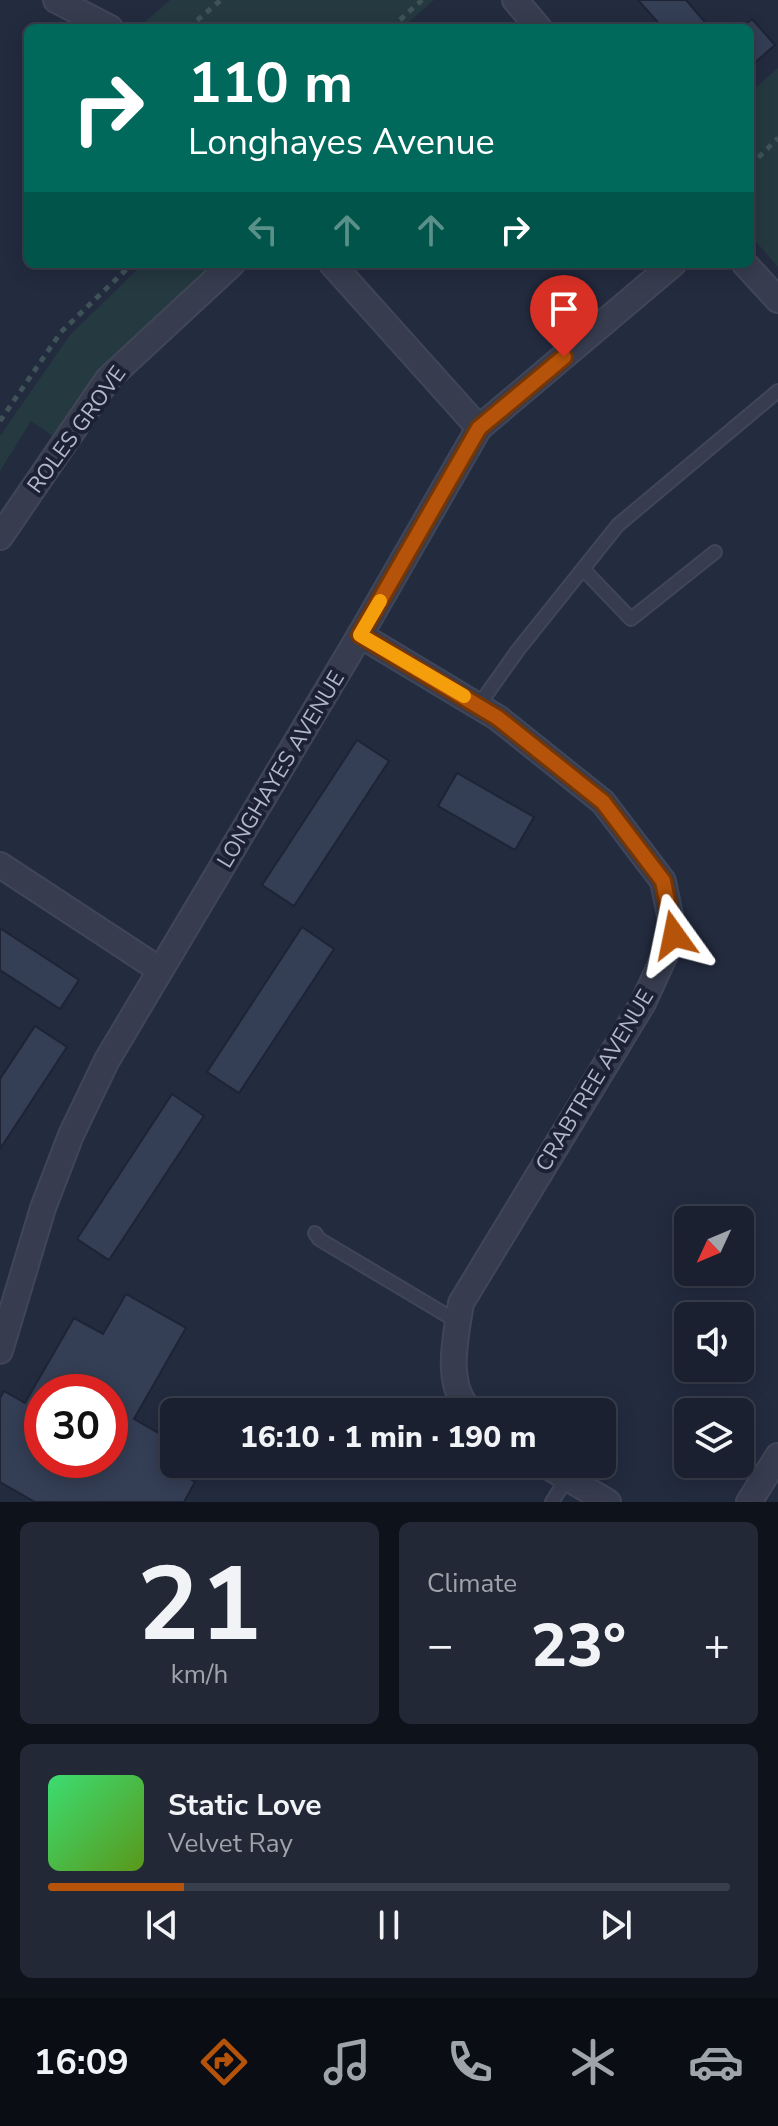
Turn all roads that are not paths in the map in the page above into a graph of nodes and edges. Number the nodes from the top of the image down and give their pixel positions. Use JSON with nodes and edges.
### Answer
{"nodes":[{"id":1,"x":56,"y":0,"type":"edge"},
{"id":2,"x":515,"y":0,"type":"edge"},
{"id":3,"x":102,"y":24,"type":"edge"},
{"id":4,"x":536,"y":24,"type":"edge"},
{"id":5,"x":228,"y":268,"type":"edge"},
{"id":6,"x":336,"y":268,"type":"edge"},
{"id":7,"x":668,"y":268,"type":"edge"},
{"id":8,"x":749,"y":268,"type":"edge"},
{"id":9,"x":778,"y":300,"type":"edge"},
{"id":10,"x":778,"y":391,"type":"edge"},
{"id":11,"x":479,"y":428,"type":"junction"},
{"id":12,"x":0,"y":537,"type":"edge"},
{"id":13,"x":715,"y":552,"type":"dead end"},
{"id":14,"x":583,"y":569,"type":"junction"},
{"id":15,"x":360,"y":635,"type":"junction"},
{"id":16,"x":479,"y":705,"type":"junction"},
{"id":17,"x":0,"y":865,"type":"edge"},
{"id":18,"x":160,"y":970,"type":"junction"},
{"id":19,"x":315,"y":1233,"type":"dead end"},
{"id":20,"x":458,"y":1322,"type":"junction"},
{"id":21,"x":0,"y":1351,"type":"edge"},
{"id":22,"x":460,"y":1398,"type":"edge"},
{"id":23,"x":778,"y":1456,"type":"edge"},
{"id":24,"x":567,"y":1478,"type":"joint"},
{"id":25,"x":552,"y":1502,"type":"edge"},
{"id":26,"x":608,"y":1502,"type":"edge"},
{"id":27,"x":749,"y":1502,"type":"edge"}],
"edges":[{"from":1,"to":3,"type":"street"},
{"from":2,"to":4,"type":"street"},
{"from":5,"to":12,"type":"street","name":"ROLES GROVE"},
{"from":6,"to":11,"type":"street"},
{"from":7,"to":11,"type":"street","name":"LONGHAYES AVENUE"},
{"from":8,"to":9,"type":"street"},
{"from":10,"to":14,"type":"lane"},
{"from":11,"to":15,"type":"street","name":"LONGHAYES AVENUE"},
{"from":13,"to":14,"type":"lane"},
{"from":14,"to":16,"type":"lane"},
{"from":15,"to":16,"type":"street","name":"CRABTREE AVENUE"},
{"from":15,"to":18,"type":"street","name":"LONGHAYES AVENUE"},
{"from":16,"to":20,"type":"street","name":"CRABTREE AVENUE"},
{"from":17,"to":18,"type":"street"},
{"from":18,"to":21,"type":"street","name":"LONGHAYES AVENUE"},
{"from":19,"to":20,"type":"lane"},
{"from":20,"to":22,"type":"street","name":"CRABTREE AVENUE"},
{"from":23,"to":27,"type":"street"},
{"from":24,"to":25,"type":"lane"},
{"from":24,"to":26,"type":"street"}]}
